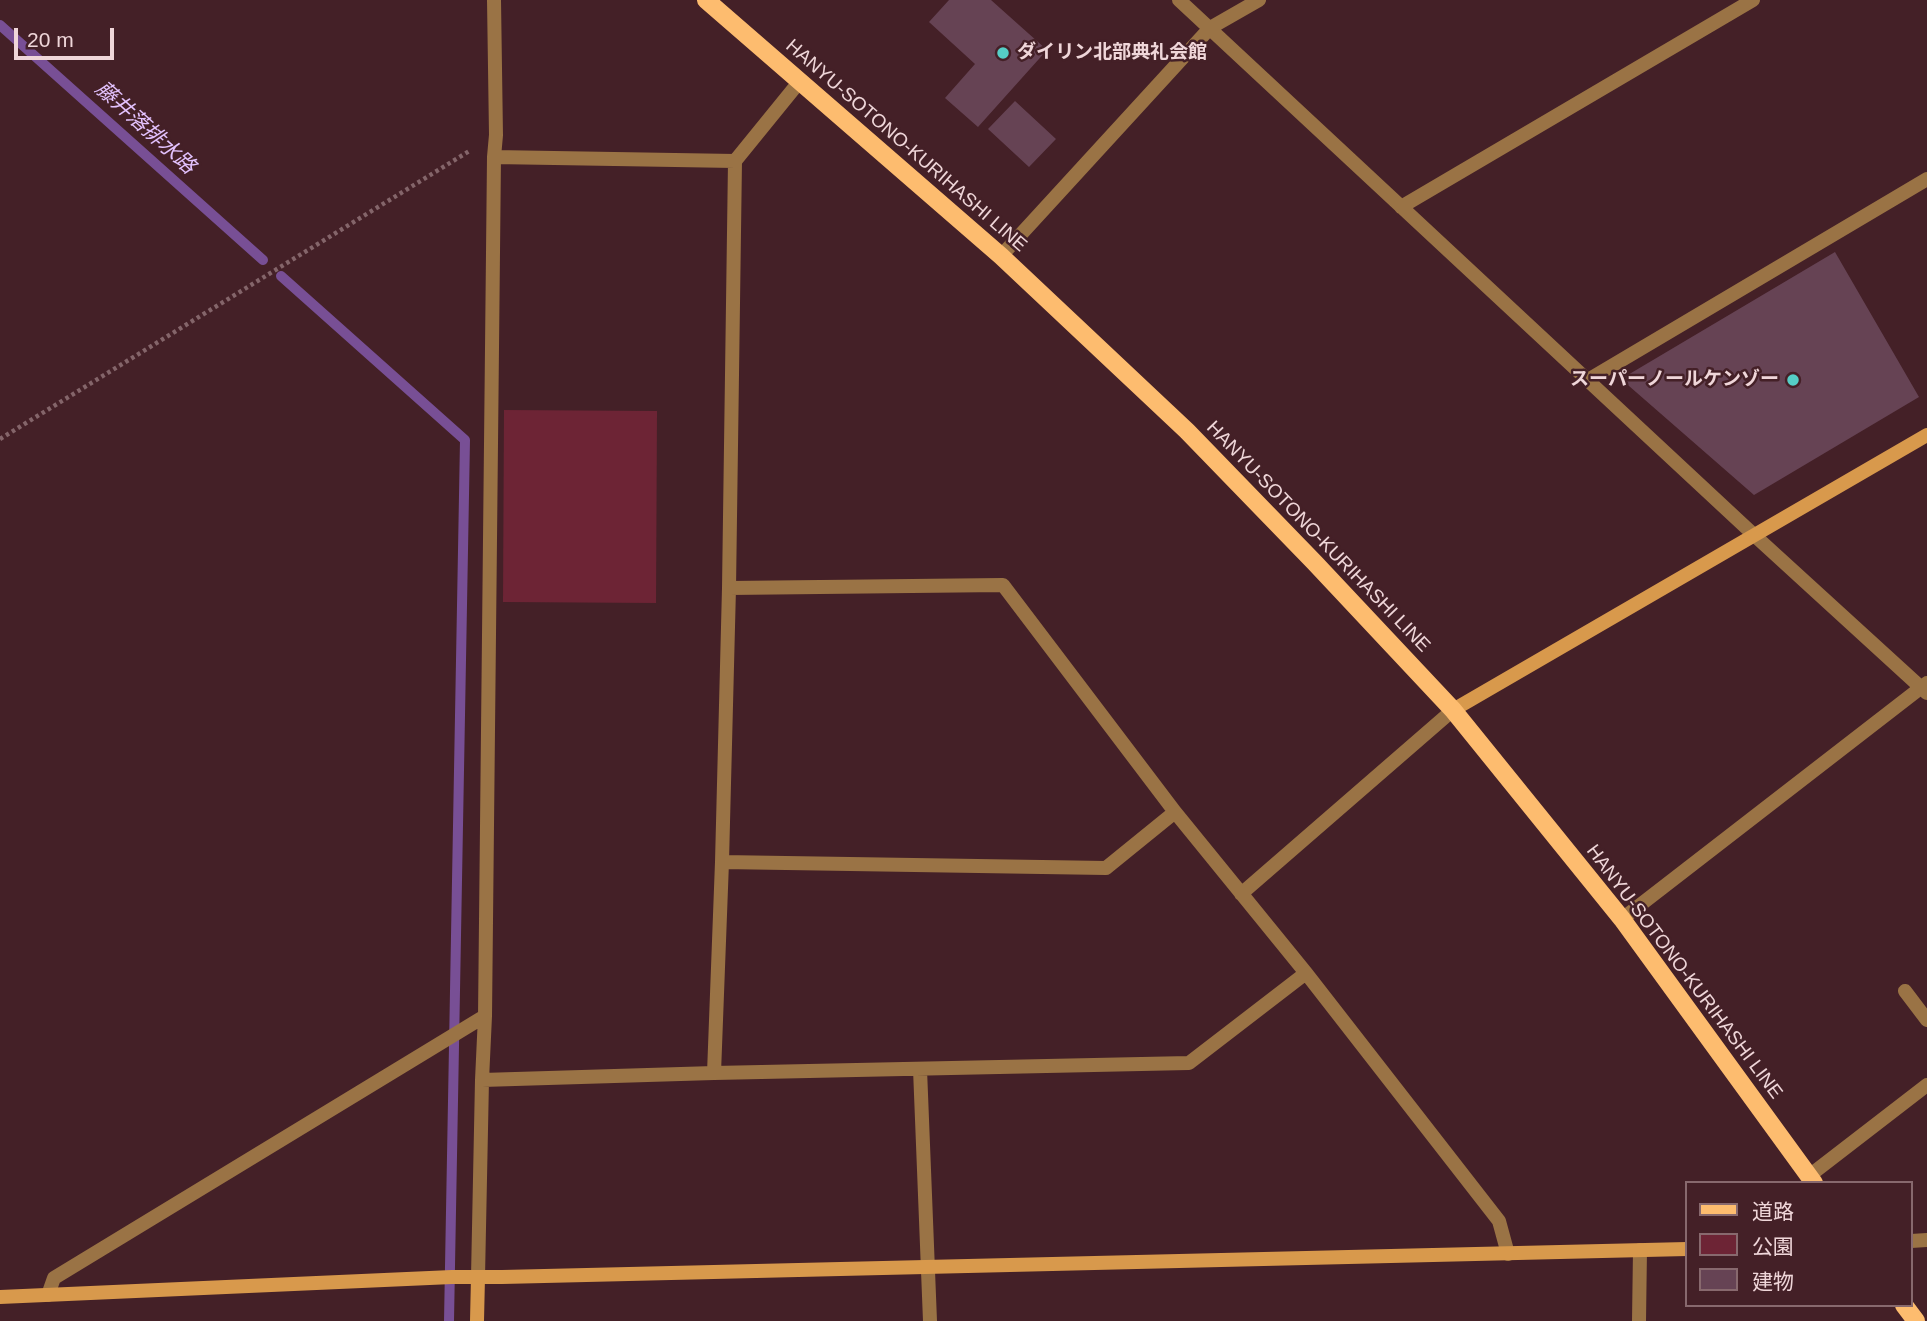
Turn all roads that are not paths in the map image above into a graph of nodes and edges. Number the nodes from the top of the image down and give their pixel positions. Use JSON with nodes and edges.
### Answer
{"nodes":[{"id":1,"x":494,"y":0,"type":"edge"},
{"id":2,"x":706,"y":0,"type":"edge"},
{"id":3,"x":1179,"y":0,"type":"edge"},
{"id":4,"x":1259,"y":0,"type":"edge"},
{"id":5,"x":1753,"y":0,"type":"edge"},
{"id":6,"x":1210,"y":28,"type":"junction"},
{"id":7,"x":800,"y":81,"type":"junction"},
{"id":8,"x":494,"y":157,"type":"junction"},
{"id":9,"x":735,"y":161,"type":"junction"},
{"id":10,"x":1927,"y":179,"type":"edge"},
{"id":11,"x":1401,"y":207,"type":"junction"},
{"id":12,"x":1001,"y":256,"type":"junction"},
{"id":13,"x":1588,"y":380,"type":"junction"},
{"id":14,"x":1927,"y":435,"type":"edge"},
{"id":15,"x":1754,"y":535,"type":"junction"},
{"id":16,"x":729,"y":588,"type":"junction"},
{"id":17,"x":1925,"y":688,"type":"edge"},
{"id":18,"x":1453,"y":710,"type":"junction"},
{"id":19,"x":1175,"y":812,"type":"junction"},
{"id":20,"x":722,"y":862,"type":"junction"},
{"id":21,"x":1241,"y":894,"type":"junction"},
{"id":22,"x":1622,"y":919,"type":"junction"},
{"id":23,"x":1306,"y":973,"type":"junction"},
{"id":24,"x":1905,"y":991,"type":"dead end"},
{"id":25,"x":485,"y":1016,"type":"junction"},
{"id":26,"x":1927,"y":1020,"type":"edge"},
{"id":27,"x":920,"y":1069,"type":"junction"},
{"id":28,"x":714,"y":1073,"type":"junction"},
{"id":29,"x":482,"y":1080,"type":"junction"},
{"id":30,"x":1927,"y":1086,"type":"edge"},
{"id":31,"x":1812,"y":1180,"type":"edge"},
{"id":32,"x":1686,"y":1249,"type":"edge"},
{"id":33,"x":1640,"y":1250,"type":"junction"},
{"id":34,"x":1508,"y":1254,"type":"junction"},
{"id":35,"x":928,"y":1267,"type":"junction"},
{"id":36,"x":478,"y":1277,"type":"junction"},
{"id":37,"x":48,"y":1296,"type":"junction"},
{"id":38,"x":0,"y":1297,"type":"edge"},
{"id":39,"x":477,"y":1321,"type":"edge"},
{"id":40,"x":930,"y":1321,"type":"edge"},
{"id":41,"x":1639,"y":1321,"type":"edge"}],
"edges":[{"from":1,"to":8,"type":"street"},
{"from":2,"to":7,"type":"main road","name":"HANYU-SOTONO-KURIHASHI LINE"},
{"from":3,"to":6,"type":"street"},
{"from":4,"to":6,"type":"street"},
{"from":5,"to":11,"type":"street"},
{"from":6,"to":11,"type":"street"},
{"from":6,"to":12,"type":"street"},
{"from":7,"to":9,"type":"street"},
{"from":7,"to":12,"type":"main road","name":"HANYU-SOTONO-KURIHASHI LINE"},
{"from":8,"to":9,"type":"street"},
{"from":8,"to":25,"type":"street"},
{"from":9,"to":16,"type":"street"},
{"from":10,"to":13,"type":"street"},
{"from":11,"to":13,"type":"street"},
{"from":12,"to":18,"type":"main road","name":"HANYU-SOTONO-KURIHASHI LINE"},
{"from":13,"to":15,"type":"street"},
{"from":14,"to":15,"type":"street"},
{"from":15,"to":17,"type":"street"},
{"from":15,"to":18,"type":"street"},
{"from":16,"to":19,"type":"street"},
{"from":16,"to":20,"type":"street"},
{"from":17,"to":22,"type":"street"},
{"from":18,"to":21,"type":"street"},
{"from":18,"to":22,"type":"main road","name":"HANYU-SOTONO-KURIHASHI LINE"},
{"from":19,"to":20,"type":"street"},
{"from":19,"to":21,"type":"street"},
{"from":20,"to":28,"type":"street"},
{"from":21,"to":23,"type":"street"},
{"from":22,"to":31,"type":"main road","name":"HANYU-SOTONO-KURIHASHI LINE"},
{"from":23,"to":27,"type":"street"},
{"from":23,"to":34,"type":"street"},
{"from":24,"to":26,"type":"street"},
{"from":25,"to":29,"type":"street"},
{"from":25,"to":37,"type":"street"},
{"from":27,"to":28,"type":"street"},
{"from":27,"to":35,"type":"street"},
{"from":28,"to":29,"type":"street"},
{"from":29,"to":36,"type":"street"},
{"from":30,"to":31,"type":"street"},
{"from":32,"to":33,"type":"street"},
{"from":33,"to":34,"type":"street"},
{"from":33,"to":41,"type":"street"},
{"from":34,"to":35,"type":"street"},
{"from":35,"to":36,"type":"street"},
{"from":35,"to":40,"type":"street"},
{"from":36,"to":37,"type":"street"},
{"from":36,"to":39,"type":"street"},
{"from":37,"to":38,"type":"street"}]}
